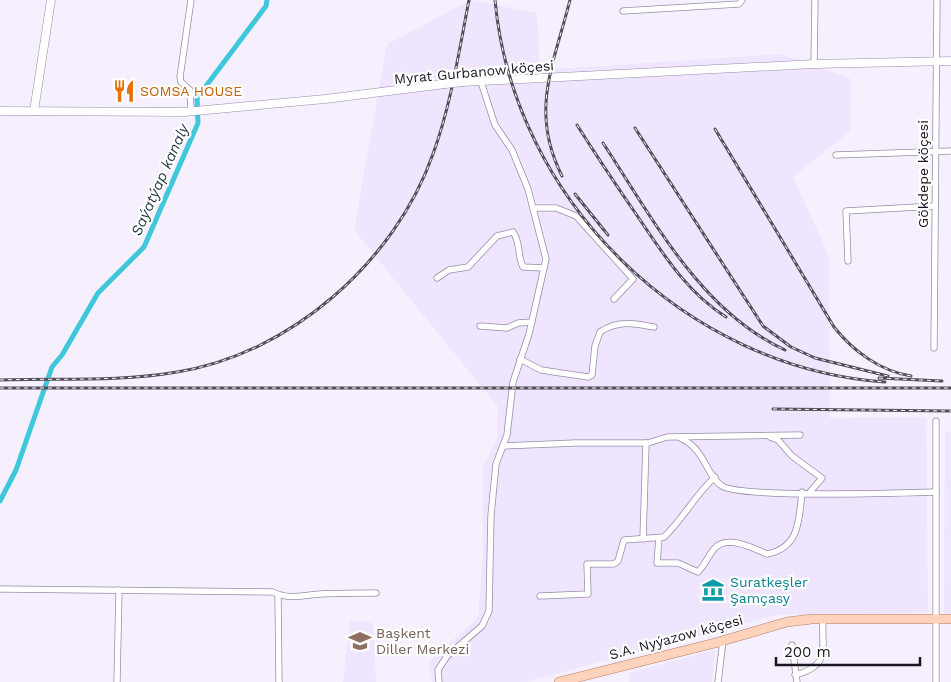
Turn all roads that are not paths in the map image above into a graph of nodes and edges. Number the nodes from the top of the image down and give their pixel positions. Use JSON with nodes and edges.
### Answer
{"nodes":[{"id":1,"x":51,"y":0,"type":"edge"},
{"id":2,"x":191,"y":0,"type":"edge"},
{"id":3,"x":742,"y":0,"type":"edge"},
{"id":4,"x":815,"y":0,"type":"edge"},
{"id":5,"x":937,"y":0,"type":"edge"},
{"id":6,"x":623,"y":11,"type":"dead end"},
{"id":7,"x":937,"y":61,"type":"junction"},
{"id":8,"x":951,"y":61,"type":"edge"},
{"id":9,"x":814,"y":64,"type":"junction"},
{"id":10,"x":480,"y":82,"type":"junction"},
{"id":11,"x":0,"y":111,"type":"edge"},
{"id":12,"x":34,"y":111,"type":"junction"},
{"id":13,"x":191,"y":111,"type":"junction"},
{"id":14,"x":935,"y":151,"type":"junction"},
{"id":15,"x":951,"y":151,"type":"edge"},
{"id":16,"x":836,"y":155,"type":"dead end"},
{"id":17,"x":935,"y":206,"type":"junction"},
{"id":18,"x":534,"y":208,"type":"junction"},
{"id":19,"x":848,"y":261,"type":"dead end"},
{"id":20,"x":544,"y":268,"type":"junction"},
{"id":21,"x":437,"y":278,"type":"dead end"},
{"id":22,"x":614,"y":299,"type":"dead end"},
{"id":23,"x":532,"y":322,"type":"junction"},
{"id":24,"x":480,"y":326,"type":"dead end"},
{"id":25,"x":654,"y":326,"type":"dead end"},
{"id":26,"x":934,"y":348,"type":"dead end"},
{"id":27,"x":520,"y":358,"type":"junction"},
{"id":28,"x":936,"y":421,"type":"dead end"},
{"id":29,"x":800,"y":435,"type":"dead end"},
{"id":30,"x":766,"y":436,"type":"junction"},
{"id":31,"x":676,"y":437,"type":"junction"},
{"id":32,"x":646,"y":443,"type":"junction"},
{"id":33,"x":503,"y":446,"type":"junction"},
{"id":34,"x":715,"y":477,"type":"junction"},
{"id":35,"x":802,"y":492,"type":"junction"},
{"id":36,"x":810,"y":492,"type":"junction"},
{"id":37,"x":936,"y":492,"type":"junction"},
{"id":38,"x":643,"y":538,"type":"junction"},
{"id":39,"x":659,"y":538,"type":"junction"},
{"id":40,"x":0,"y":589,"type":"edge"},
{"id":41,"x":119,"y":590,"type":"junction"},
{"id":42,"x":376,"y":593,"type":"dead end"},
{"id":43,"x":278,"y":595,"type":"junction"},
{"id":44,"x":540,"y":596,"type":"dead end"},
{"id":45,"x":823,"y":619,"type":"junction"},
{"id":46,"x":936,"y":619,"type":"junction"},
{"id":47,"x":951,"y":619,"type":"edge"},
{"id":48,"x":723,"y":641,"type":"junction"},
{"id":49,"x":792,"y":645,"type":"dead end"},
{"id":50,"x":596,"y":677,"type":"edge"},
{"id":51,"x":796,"y":679,"type":"edge"},
{"id":52,"x":118,"y":682,"type":"edge"},
{"id":53,"x":279,"y":682,"type":"edge"},
{"id":54,"x":439,"y":682,"type":"edge"},
{"id":55,"x":558,"y":682,"type":"edge"},
{"id":56,"x":718,"y":682,"type":"edge"},
{"id":57,"x":936,"y":682,"type":"edge"}],
"edges":[{"from":1,"to":12,"type":"street"},
{"from":2,"to":13,"type":"street"},
{"from":3,"to":6,"type":"street"},
{"from":4,"to":9,"type":"street"},
{"from":5,"to":7,"type":"street","name":"Gökdepe köçesi"},
{"from":7,"to":8,"type":"street","name":"Myrat Gurbanow köçesi"},
{"from":7,"to":9,"type":"street","name":"Myrat Gurbanow köçesi"},
{"from":7,"to":14,"type":"street","name":"Gökdepe köçesi"},
{"from":9,"to":10,"type":"street","name":"Myrat Gurbanow köçesi"},
{"from":10,"to":13,"type":"street","name":"Myrat Gurbanow köçesi","bridge":true},
{"from":10,"to":18,"type":"street"},
{"from":11,"to":12,"type":"street","name":"Myrat Gurbanow köçesi"},
{"from":12,"to":13,"type":"street","name":"Myrat Gurbanow köçesi"},
{"from":14,"to":15,"type":"street"},
{"from":14,"to":16,"type":"street"},
{"from":14,"to":17,"type":"street","name":"Gökdepe köçesi"},
{"from":17,"to":19,"type":"street"},
{"from":17,"to":26,"type":"street","name":"Gökdepe köçesi"},
{"from":18,"to":20,"type":"street"},
{"from":18,"to":22,"type":"street"},
{"from":20,"to":21,"type":"street"},
{"from":20,"to":23,"type":"street"},
{"from":23,"to":24,"type":"street"},
{"from":23,"to":27,"type":"street"},
{"from":25,"to":27,"type":"street"},
{"from":27,"to":33,"type":"street"},
{"from":28,"to":37,"type":"street"},
{"from":29,"to":30,"type":"street"},
{"from":30,"to":31,"type":"street"},
{"from":30,"to":36,"type":"street"},
{"from":31,"to":32,"type":"street"},
{"from":31,"to":34,"type":"street"},
{"from":32,"to":33,"type":"street"},
{"from":32,"to":38,"type":"street"},
{"from":33,"to":54,"type":"street"},
{"from":34,"to":35,"type":"street"},
{"from":34,"to":39,"type":"street"},
{"from":35,"to":36,"type":"street"},
{"from":35,"to":39,"type":"street"},
{"from":36,"to":37,"type":"street"},
{"from":37,"to":46,"type":"street"},
{"from":38,"to":39,"type":"street"},
{"from":38,"to":44,"type":"street"},
{"from":40,"to":41,"type":"street"},
{"from":41,"to":43,"type":"street"},
{"from":41,"to":52,"type":"street"},
{"from":42,"to":43,"type":"street"},
{"from":43,"to":53,"type":"street"},
{"from":45,"to":46,"type":"main road","name":"S.A. Nyýazow köçesi"},
{"from":45,"to":48,"type":"main road","name":"S.A. Nyýazow köçesi"},
{"from":45,"to":51,"type":"street"},
{"from":46,"to":47,"type":"main road","name":"S.A. Nyýazow köçesi"},
{"from":46,"to":57,"type":"street"},
{"from":48,"to":50,"type":"main road","name":"S.A. Nyýazow köçesi"},
{"from":48,"to":56,"type":"street"},
{"from":49,"to":51,"type":"street"},
{"from":50,"to":55,"type":"main road","name":"S.A. Nyýazow köçesi"}]}
